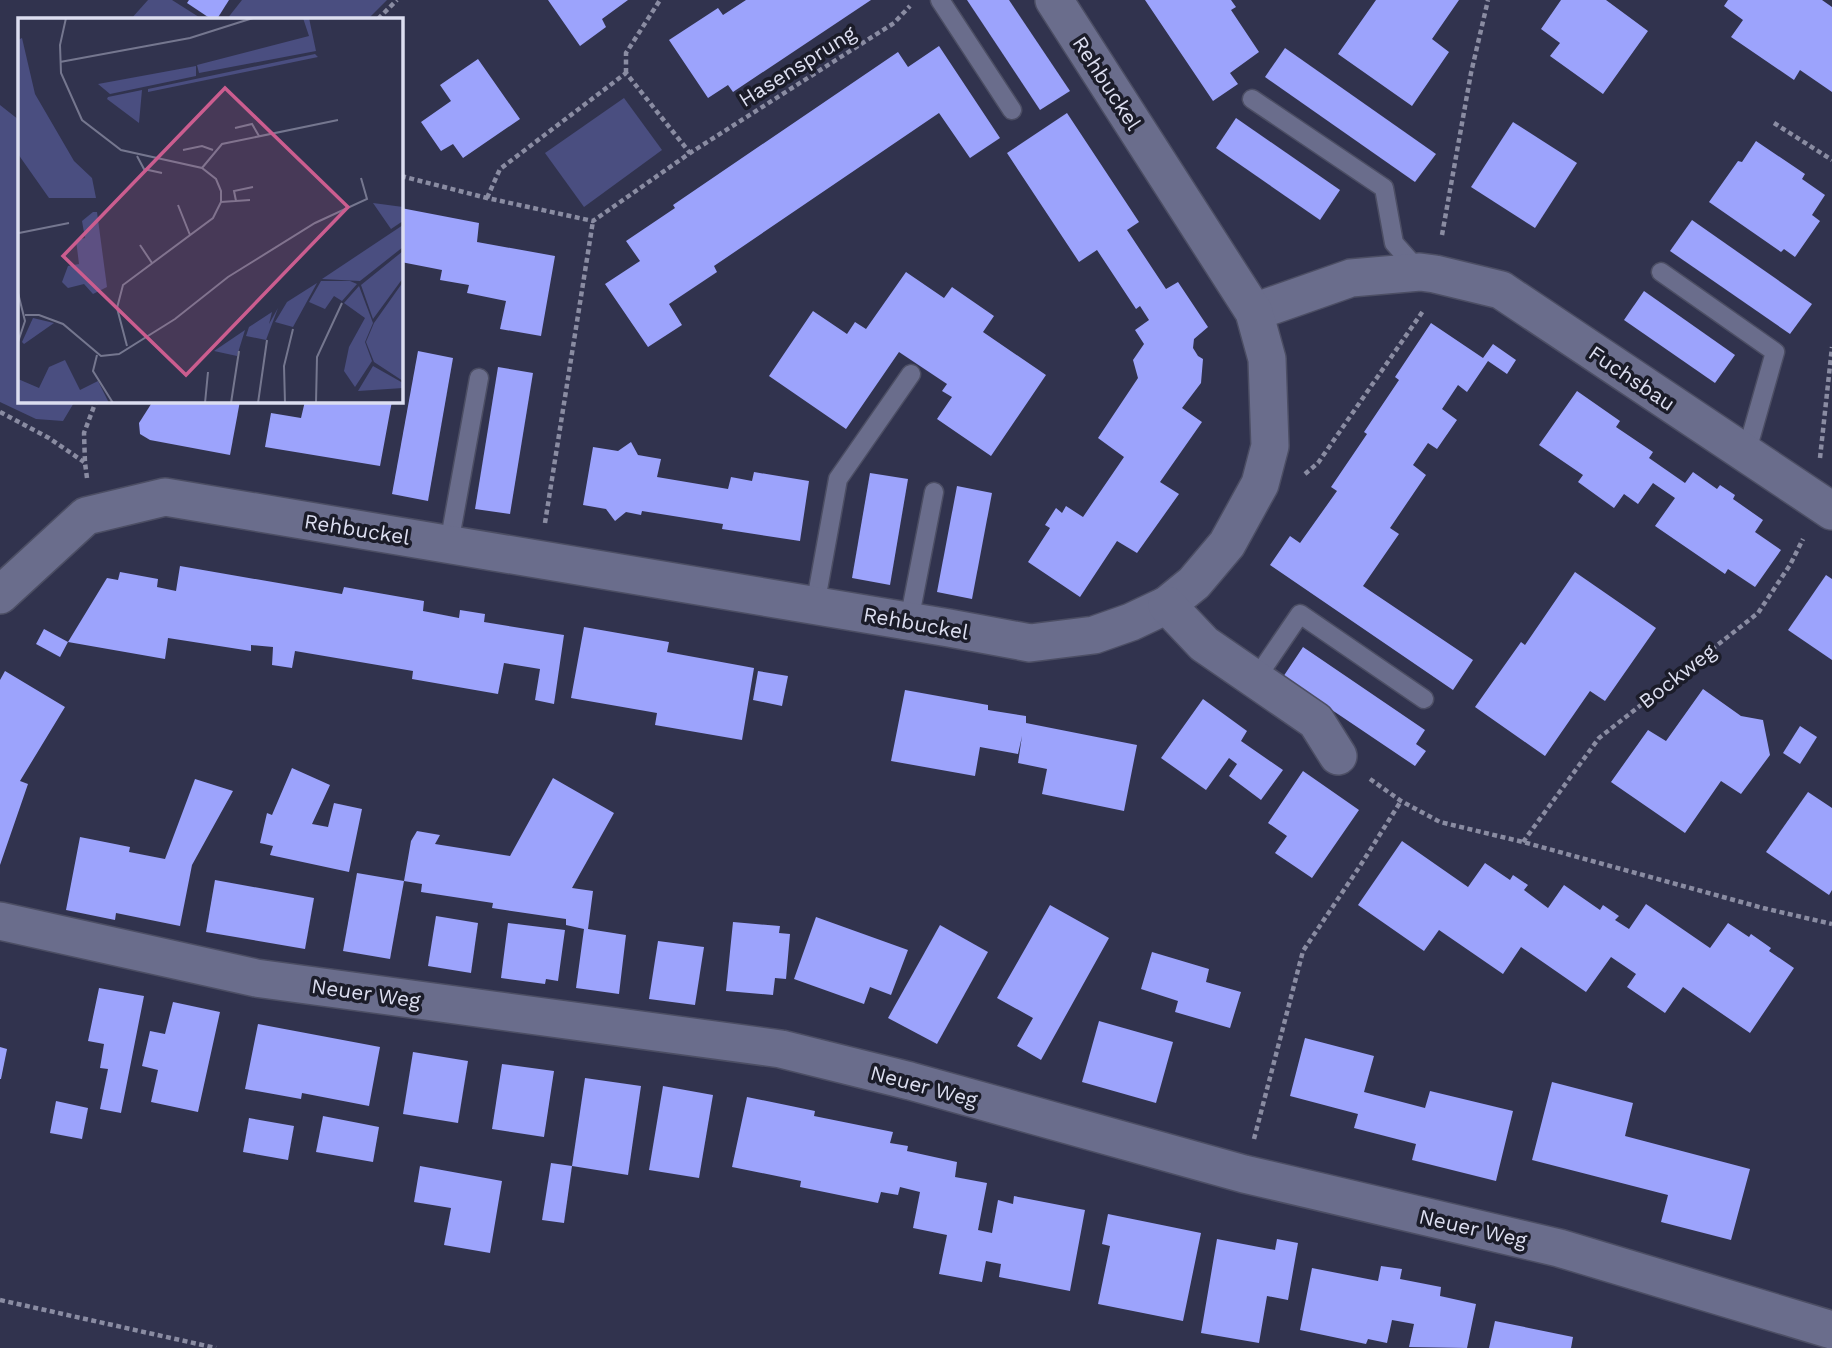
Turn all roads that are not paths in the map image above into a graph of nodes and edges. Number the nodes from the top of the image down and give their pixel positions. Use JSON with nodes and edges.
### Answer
{"nodes":[{"id":1,"x":940,"y":0,"type":"edge"},
{"id":2,"x":1054,"y":0,"type":"edge"},
{"id":3,"x":1252,"y":99,"type":"dead end"},
{"id":4,"x":1012,"y":110,"type":"dead end"},
{"id":5,"x":1661,"y":272,"type":"dead end"},
{"id":6,"x":1427,"y":273,"type":"junction"},
{"id":7,"x":1254,"y":312,"type":"junction"},
{"id":8,"x":911,"y":374,"type":"dead end"},
{"id":9,"x":479,"y":378,"type":"dead end"},
{"id":10,"x":1746,"y":454,"type":"junction"},
{"id":11,"x":934,"y":492,"type":"dead end"},
{"id":12,"x":1826,"y":507,"type":"edge"},
{"id":13,"x":449,"y":544,"type":"junction"},
{"id":14,"x":0,"y":595,"type":"edge"},
{"id":15,"x":815,"y":606,"type":"junction"},
{"id":16,"x":1167,"y":606,"type":"junction"},
{"id":17,"x":909,"y":621,"type":"junction"},
{"id":18,"x":1255,"y":680,"type":"junction"},
{"id":19,"x":1424,"y":699,"type":"dead end"},
{"id":20,"x":1338,"y":756,"type":"road end"},
{"id":21,"x":0,"y":921,"type":"edge"},
{"id":22,"x":1832,"y":1330,"type":"edge"}],
"edges":[{"from":1,"to":4,"type":"lane"},
{"from":2,"to":7,"type":"street","name":"Rehbuckel"},
{"from":3,"to":6,"type":"lane"},
{"from":5,"to":10,"type":"lane"},
{"from":6,"to":7,"type":"street","name":"Fuchsbau"},
{"from":6,"to":10,"type":"street","name":"Fuchsbau"},
{"from":7,"to":16,"type":"street","name":"Rehbuckel"},
{"from":8,"to":15,"type":"lane"},
{"from":9,"to":13,"type":"lane"},
{"from":10,"to":12,"type":"street","name":"Fuchsbau"},
{"from":11,"to":17,"type":"lane"},
{"from":13,"to":14,"type":"street","name":"Rehbuckel"},
{"from":13,"to":15,"type":"street","name":"Rehbuckel"},
{"from":15,"to":17,"type":"street","name":"Rehbuckel"},
{"from":16,"to":17,"type":"street","name":"Rehbuckel"},
{"from":16,"to":18,"type":"street"},
{"from":18,"to":19,"type":"lane"},
{"from":18,"to":20,"type":"street"},
{"from":21,"to":22,"type":"street","name":"Neuer Weg"}]}
